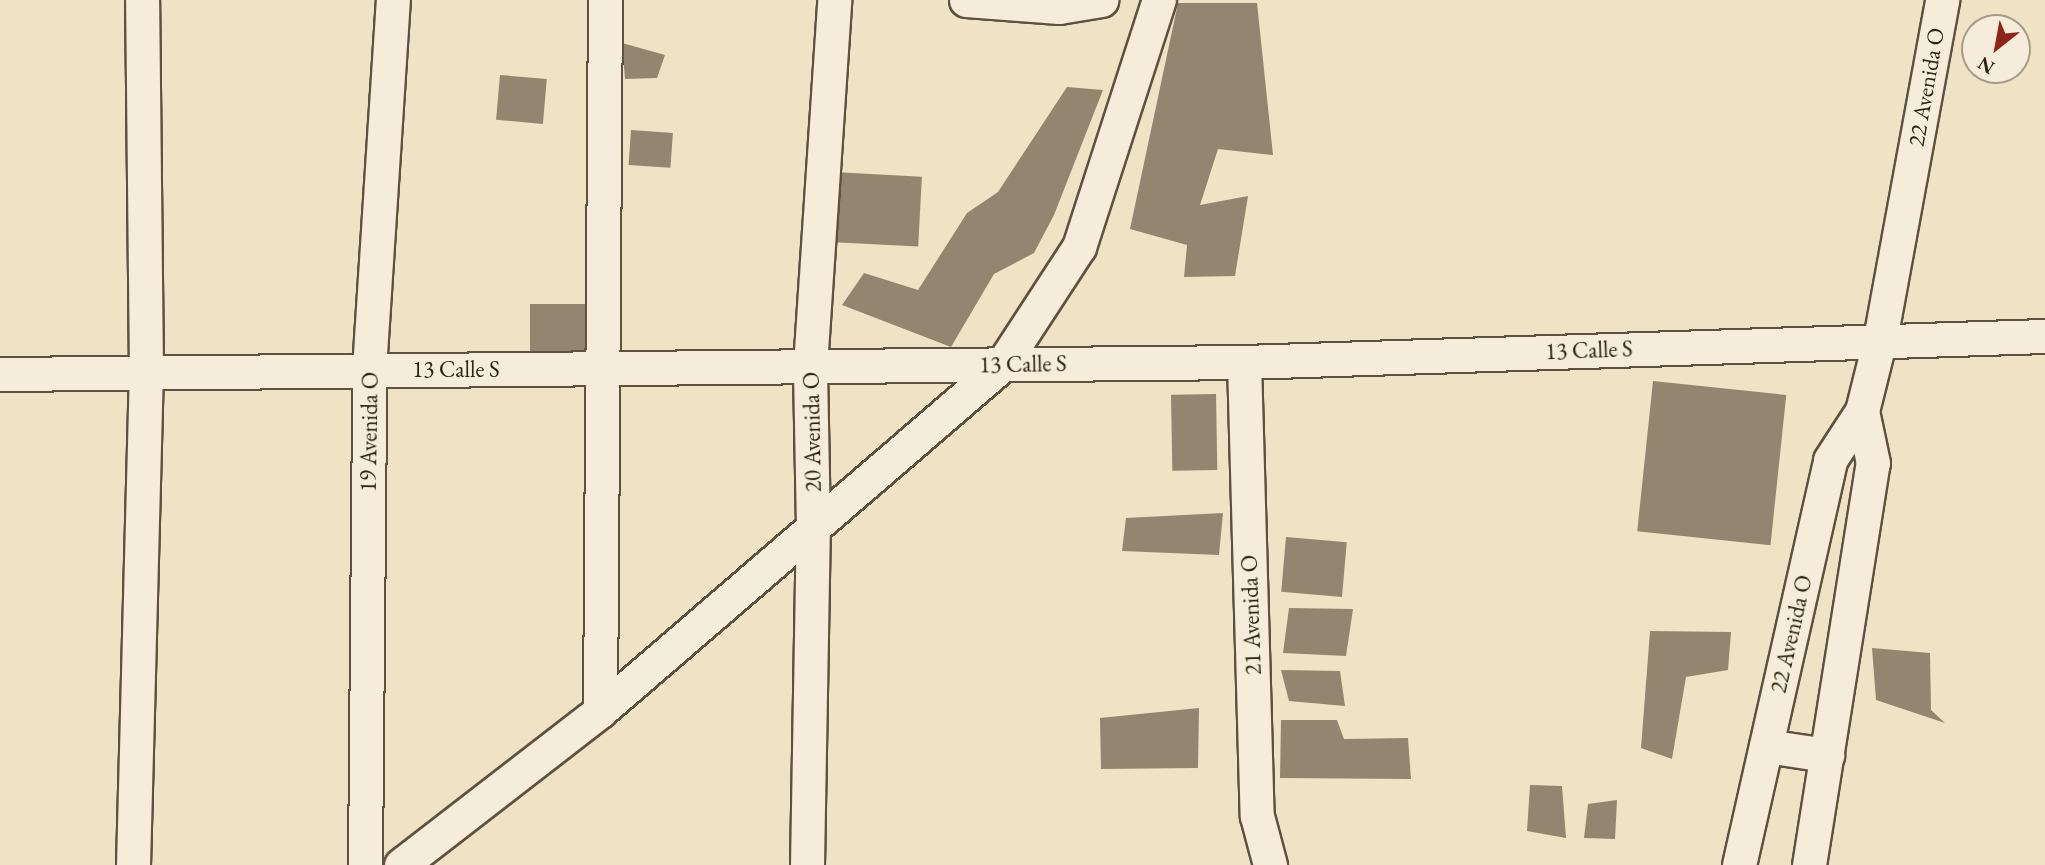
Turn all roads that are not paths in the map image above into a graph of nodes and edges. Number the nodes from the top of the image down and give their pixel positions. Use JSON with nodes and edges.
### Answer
{"nodes":[{"id":1,"x":142,"y":0,"type":"edge"},
{"id":2,"x":393,"y":0,"type":"edge"},
{"id":3,"x":605,"y":0,"type":"edge"},
{"id":4,"x":834,"y":0,"type":"edge"},
{"id":5,"x":966,"y":0,"type":"edge"},
{"id":6,"x":1101,"y":0,"type":"edge"},
{"id":7,"x":1159,"y":0,"type":"edge"},
{"id":8,"x":1942,"y":0,"type":"edge"},
{"id":9,"x":2045,"y":336,"type":"edge"},
{"id":10,"x":1880,"y":339,"type":"junction"},
{"id":11,"x":1244,"y":362,"type":"junction"},
{"id":12,"x":1002,"y":365,"type":"junction"},
{"id":13,"x":810,"y":366,"type":"junction"},
{"id":14,"x":605,"y":368,"type":"junction"},
{"id":15,"x":369,"y":369,"type":"junction"},
{"id":16,"x":146,"y":372,"type":"junction"},
{"id":17,"x":0,"y":374,"type":"edge"},
{"id":18,"x":1862,"y":411,"type":"junction"},
{"id":19,"x":813,"y":527,"type":"junction"},
{"id":20,"x":600,"y":711,"type":"junction"},
{"id":21,"x":1766,"y":746,"type":"junction"},
{"id":22,"x":1827,"y":755,"type":"junction"},
{"id":23,"x":133,"y":865,"type":"edge"},
{"id":24,"x":365,"y":865,"type":"edge"},
{"id":25,"x":401,"y":865,"type":"edge"},
{"id":26,"x":807,"y":865,"type":"edge"},
{"id":27,"x":1270,"y":865,"type":"edge"},
{"id":28,"x":1739,"y":865,"type":"edge"},
{"id":29,"x":1809,"y":865,"type":"edge"}],
"edges":[{"from":1,"to":16,"type":"street"},
{"from":2,"to":15,"type":"street","name":"19 Avenida O"},
{"from":3,"to":14,"type":"street"},
{"from":4,"to":13,"type":"street","name":"20 Avenida O"},
{"from":5,"to":6,"type":"street"},
{"from":7,"to":12,"type":"street"},
{"from":8,"to":10,"type":"street","name":"22 Avenida O"},
{"from":9,"to":10,"type":"street","name":"13 Calle S"},
{"from":10,"to":11,"type":"street","name":"13 Calle S"},
{"from":10,"to":18,"type":"street","name":"22 Avenida O"},
{"from":11,"to":12,"type":"street","name":"13 Calle S"},
{"from":11,"to":27,"type":"street","name":"21 Avenida O"},
{"from":12,"to":13,"type":"street","name":"13 Calle S"},
{"from":12,"to":19,"type":"street"},
{"from":13,"to":14,"type":"street","name":"13 Calle S"},
{"from":13,"to":19,"type":"street","name":"20 Avenida O"},
{"from":14,"to":15,"type":"street","name":"13 Calle S"},
{"from":14,"to":20,"type":"street"},
{"from":15,"to":16,"type":"street","name":"13 Calle S"},
{"from":15,"to":24,"type":"street","name":"19 Avenida O"},
{"from":16,"to":17,"type":"street","name":"13 Calle S"},
{"from":16,"to":23,"type":"street"},
{"from":18,"to":21,"type":"street","name":"22 Avenida O"},
{"from":18,"to":22,"type":"street"},
{"from":19,"to":20,"type":"street"},
{"from":19,"to":26,"type":"street","name":"20 Avenida O"},
{"from":20,"to":25,"type":"street"},
{"from":21,"to":22,"type":"street"},
{"from":21,"to":28,"type":"street","name":"22 Avenida O"},
{"from":22,"to":29,"type":"street"}]}
